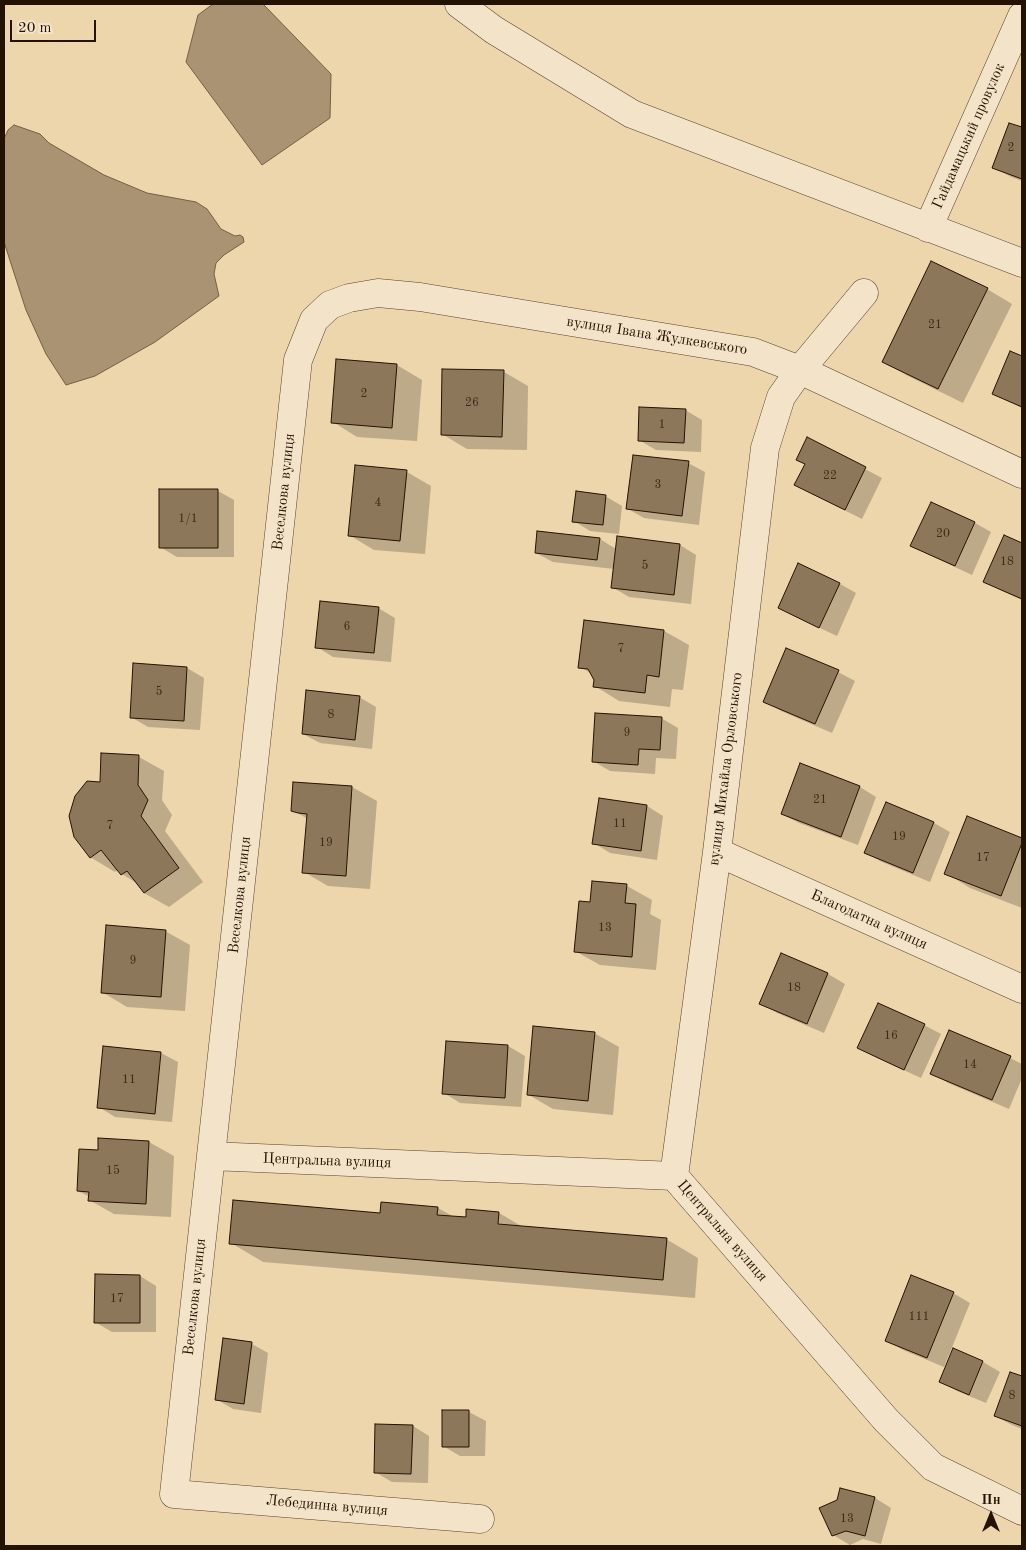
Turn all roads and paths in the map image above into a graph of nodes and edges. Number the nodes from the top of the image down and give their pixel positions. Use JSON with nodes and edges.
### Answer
{"nodes":[{"id":1,"x":460,"y":4,"type":"edge"},
{"id":2,"x":1022,"y":16,"type":"edge"},
{"id":3,"x":928,"y":228,"type":"junction"},
{"id":4,"x":1022,"y":263,"type":"edge"},
{"id":5,"x":864,"y":293,"type":"dead end"},
{"id":6,"x":330,"y":305,"type":"joint"},
{"id":7,"x":800,"y":370,"type":"junction"},
{"id":8,"x":1022,"y":474,"type":"edge"},
{"id":9,"x":717,"y":852,"type":"junction"},
{"id":10,"x":1022,"y":989,"type":"edge"},
{"id":11,"x":211,"y":1156,"type":"junction"},
{"id":12,"x":674,"y":1176,"type":"junction"},
{"id":13,"x":174,"y":1494,"type":"joint"},
{"id":14,"x":1022,"y":1511,"type":"edge"},
{"id":15,"x":480,"y":1519,"type":"dead end"}],
"edges":[{"from":1,"to":3,"type":"street"},
{"from":2,"to":3,"type":"street","name":"Гайдамацький провулок"},
{"from":3,"to":4,"type":"street"},
{"from":5,"to":7,"type":"street","name":"вулиця Михайла Орловського"},
{"from":6,"to":7,"type":"street","name":"вулиця Івана Жулкевського"},
{"from":6,"to":11,"type":"street","name":"Веселкова вулиця"},
{"from":7,"to":8,"type":"street","name":"вулиця Івана Жулкевського"},
{"from":7,"to":9,"type":"street","name":"вулиця Михайла Орловського"},
{"from":9,"to":10,"type":"street","name":"Благодатна вулиця"},
{"from":9,"to":12,"type":"street","name":"вулиця Михайла Орловського"},
{"from":11,"to":12,"type":"street","name":"Центральна вулиця"},
{"from":11,"to":13,"type":"street","name":"Веселкова вулиця"},
{"from":12,"to":14,"type":"street","name":"Центральна вулиця"},
{"from":13,"to":15,"type":"street","name":"Лебединна вулиця"}]}
